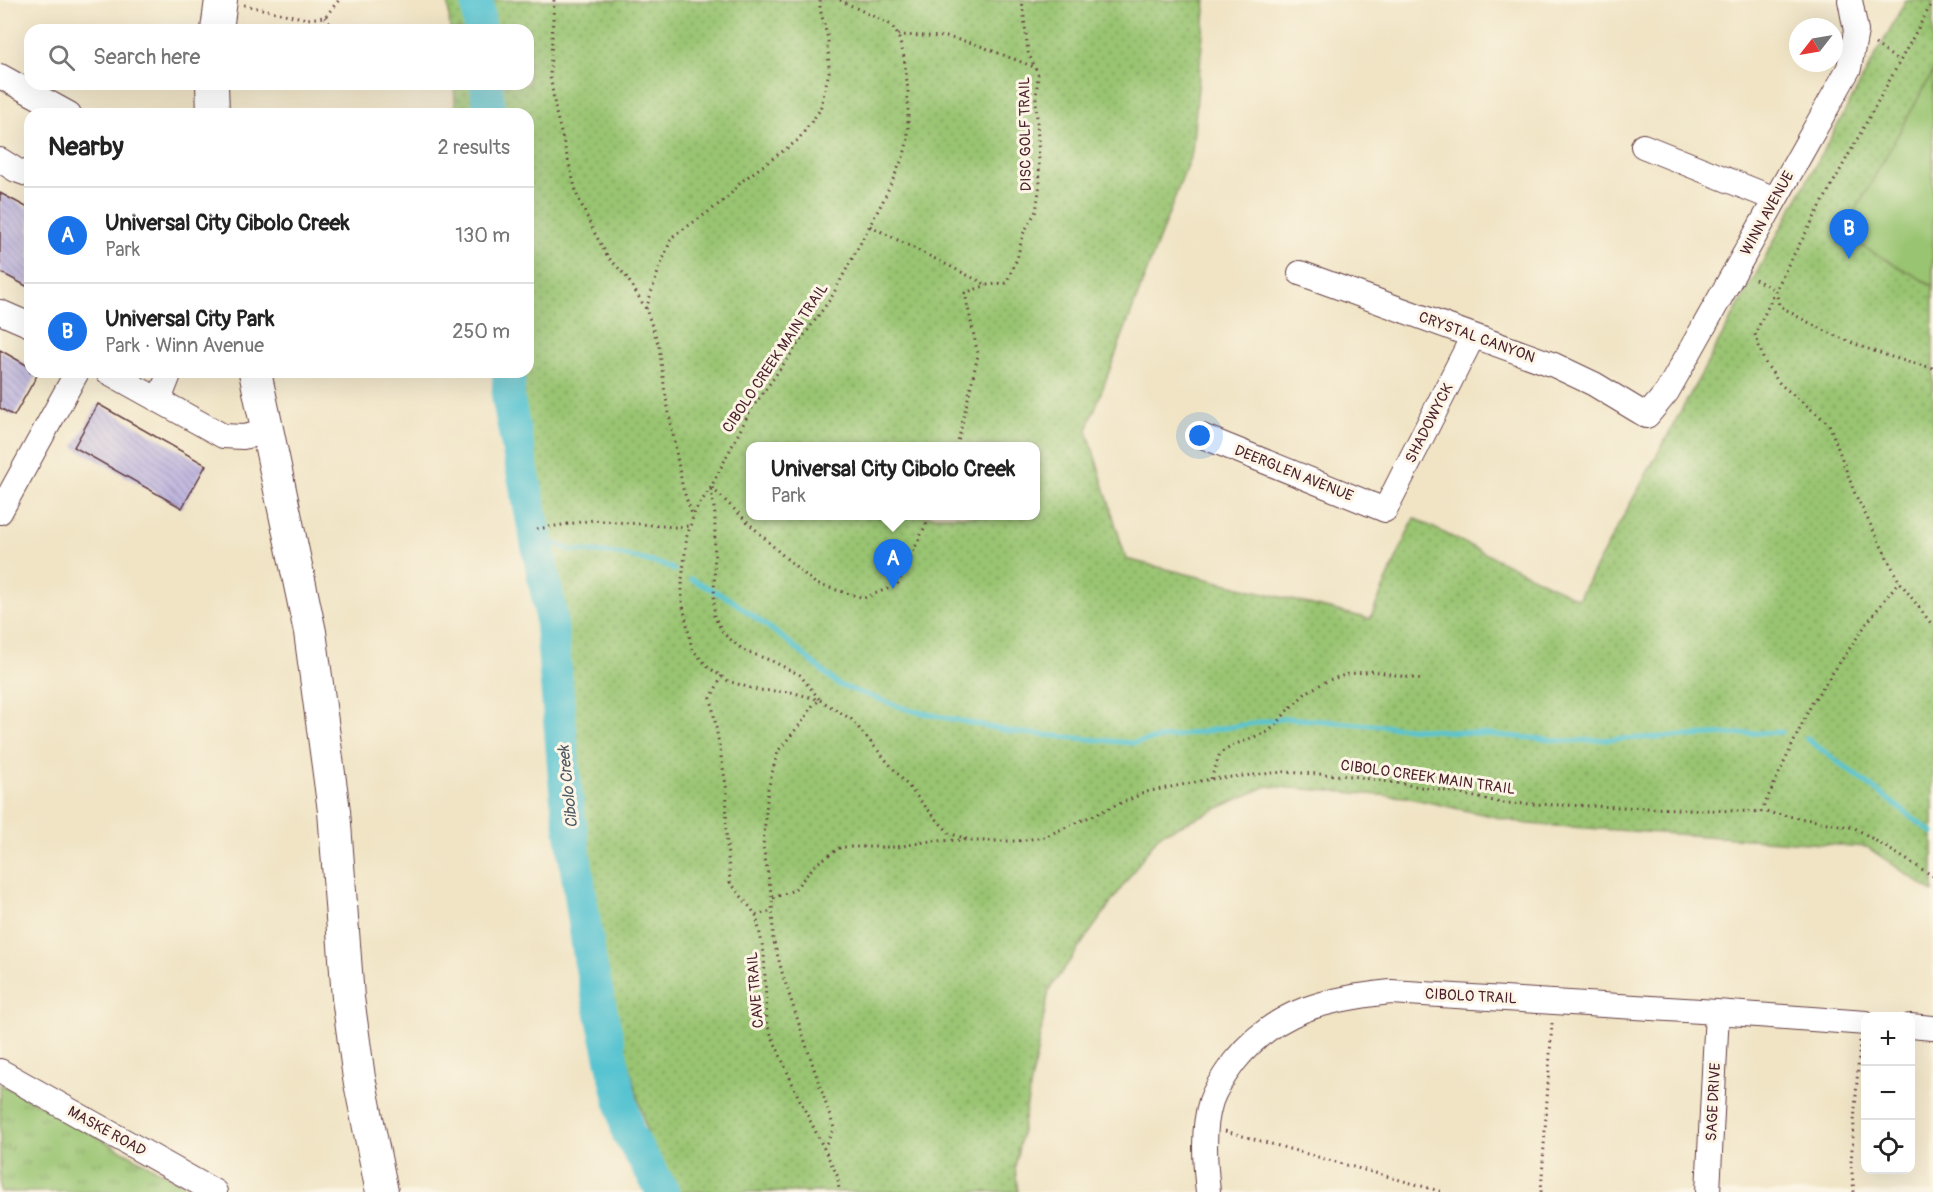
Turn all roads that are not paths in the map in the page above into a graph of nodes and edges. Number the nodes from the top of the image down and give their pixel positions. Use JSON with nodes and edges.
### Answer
{"nodes":[{"id":1,"x":1850,"y":0,"type":"edge"},
{"id":2,"x":0,"y":76,"type":"edge"},
{"id":3,"x":24,"y":89,"type":"edge"},
{"id":4,"x":25,"y":90,"type":"edge"},
{"id":5,"x":212,"y":90,"type":"edge"},
{"id":6,"x":58,"y":108,"type":"edge"},
{"id":7,"x":213,"y":108,"type":"edge"},
{"id":8,"x":1643,"y":146,"type":"dead end"},
{"id":9,"x":0,"y":160,"type":"edge"},
{"id":10,"x":24,"y":173,"type":"edge"},
{"id":11,"x":1775,"y":199,"type":"junction"},
{"id":12,"x":1300,"y":273,"type":"dead end"},
{"id":13,"x":0,"y":312,"type":"edge"},
{"id":14,"x":24,"y":322,"type":"edge"},
{"id":15,"x":1473,"y":336,"type":"junction"},
{"id":16,"x":74,"y":378,"type":"edge"},
{"id":17,"x":119,"y":378,"type":"edge"},
{"id":18,"x":168,"y":378,"type":"edge"},
{"id":19,"x":256,"y":378,"type":"edge"},
{"id":20,"x":159,"y":400,"type":"junction"},
{"id":21,"x":1647,"y":416,"type":"joint"},
{"id":22,"x":268,"y":432,"type":"junction"},
{"id":23,"x":1202,"y":436,"type":"dead end"},
{"id":24,"x":1385,"y":510,"type":"joint"},
{"id":25,"x":0,"y":512,"type":"edge"},
{"id":26,"x":1717,"y":1012,"type":"junction"},
{"id":27,"x":1861,"y":1023,"type":"edge"},
{"id":28,"x":1915,"y":1026,"type":"edge"},
{"id":29,"x":1933,"y":1028,"type":"edge"},
{"id":30,"x":0,"y":1071,"type":"edge"},
{"id":31,"x":215,"y":1192,"type":"edge"},
{"id":32,"x":382,"y":1192,"type":"edge"},
{"id":33,"x":1208,"y":1192,"type":"edge"},
{"id":34,"x":1708,"y":1192,"type":"edge"}],
"edges":[{"from":1,"to":11,"type":"street","name":"WINN AVENUE"},
{"from":2,"to":3,"type":"street"},
{"from":4,"to":6,"type":"street"},
{"from":5,"to":7,"type":"main road"},
{"from":8,"to":11,"type":"street"},
{"from":9,"to":10,"type":"street"},
{"from":11,"to":21,"type":"street","name":"WINN AVENUE"},
{"from":12,"to":15,"type":"street","name":"CRYSTAL CANYON"},
{"from":13,"to":14,"type":"street"},
{"from":15,"to":21,"type":"street","name":"CRYSTAL CANYON"},
{"from":15,"to":24,"type":"street","name":"SHADOWYCK"},
{"from":16,"to":25,"type":"street"},
{"from":17,"to":20,"type":"street"},
{"from":18,"to":20,"type":"street"},
{"from":19,"to":22,"type":"main road"},
{"from":20,"to":22,"type":"street"},
{"from":22,"to":32,"type":"main road"},
{"from":23,"to":24,"type":"street","name":"DEERGLEN AVENUE"},
{"from":26,"to":27,"type":"street","name":"CIBOLO TRAIL"},
{"from":26,"to":33,"type":"street","name":"CIBOLO TRAIL"},
{"from":26,"to":34,"type":"street","name":"SAGE DRIVE"},
{"from":28,"to":29,"type":"street"},
{"from":30,"to":31,"type":"street","name":"MASKE ROAD"}]}
